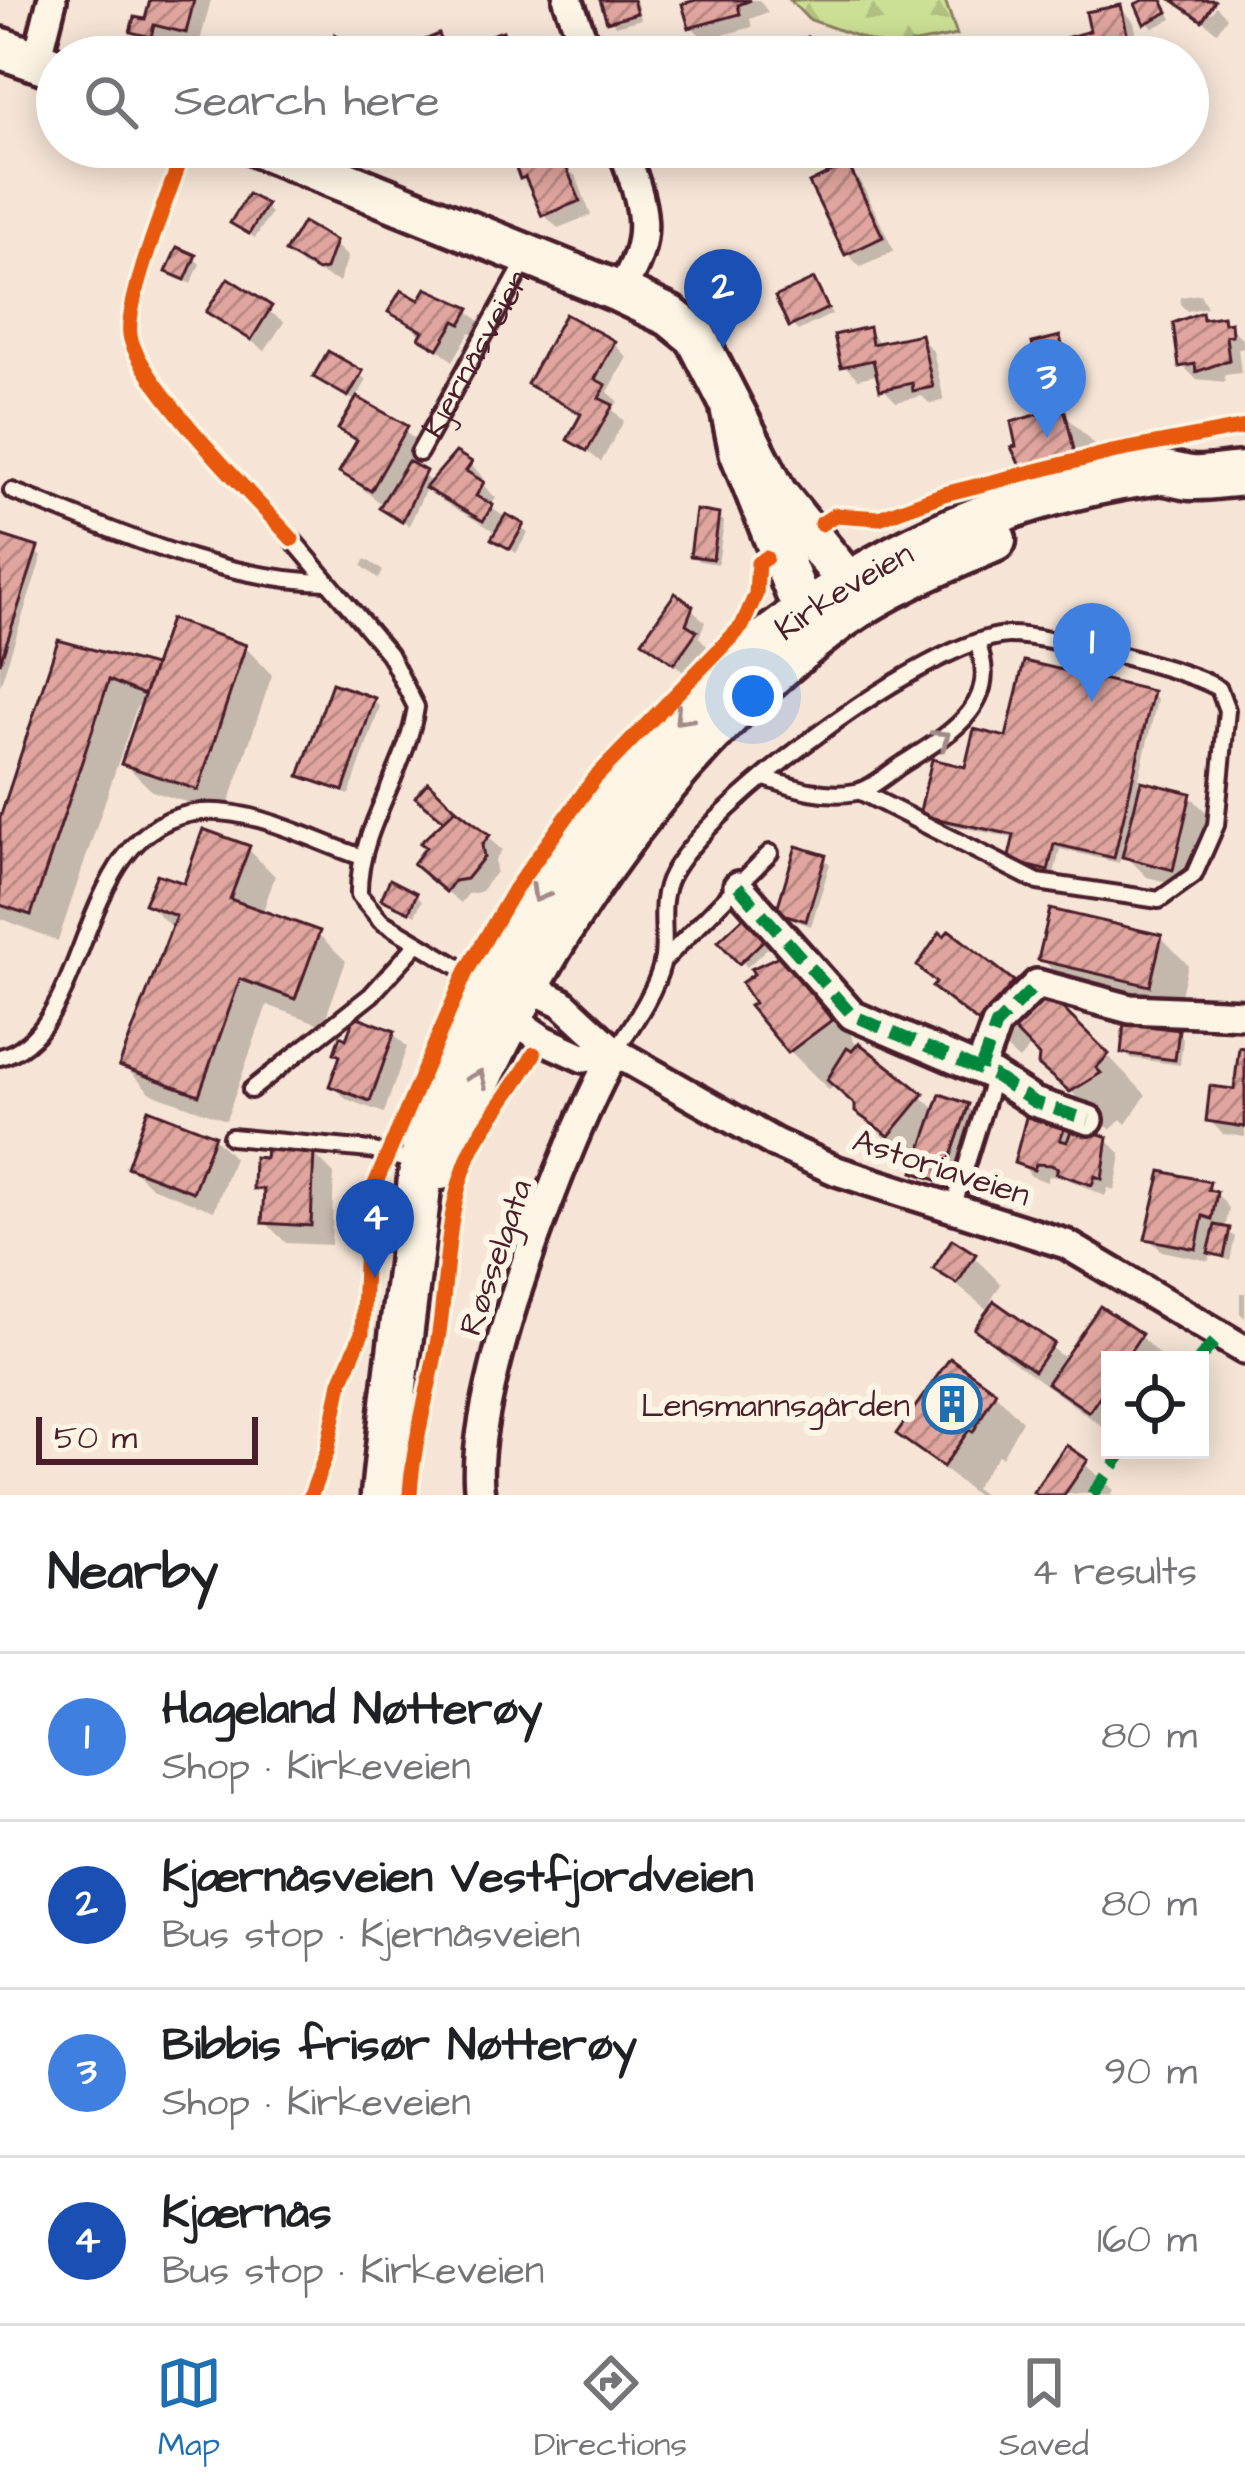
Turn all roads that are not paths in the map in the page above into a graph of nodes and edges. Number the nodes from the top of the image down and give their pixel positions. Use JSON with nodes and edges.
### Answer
{"nodes":[{"id":1,"x":52,"y":0,"type":"edge"},
{"id":2,"x":568,"y":0,"type":"edge"},
{"id":3,"x":39,"y":36,"type":"edge"},
{"id":4,"x":581,"y":36,"type":"edge"},
{"id":5,"x":311,"y":168,"type":"edge"},
{"id":6,"x":628,"y":168,"type":"edge"},
{"id":7,"x":528,"y":256,"type":"junction"},
{"id":8,"x":619,"y":292,"type":"junction"},
{"id":9,"x":419,"y":453,"type":"dead end"},
{"id":10,"x":1245,"y":474,"type":"edge"},
{"id":11,"x":12,"y":491,"type":"dead end"},
{"id":12,"x":292,"y":539,"type":"dead end"},
{"id":13,"x":328,"y":582,"type":"junction"},
{"id":14,"x":831,"y":602,"type":"junction"},
{"id":15,"x":980,"y":650,"type":"junction"},
{"id":16,"x":765,"y":778,"type":"junction"},
{"id":17,"x":861,"y":792,"type":"junction"},
{"id":18,"x":770,"y":853,"type":"dead end"},
{"id":19,"x":362,"y":857,"type":"junction"},
{"id":20,"x":738,"y":886,"type":"junction"},
{"id":21,"x":418,"y":943,"type":"junction"},
{"id":22,"x":662,"y":962,"type":"junction"},
{"id":23,"x":506,"y":995,"type":"junction"},
{"id":24,"x":1245,"y":1014,"type":"edge"},
{"id":25,"x":615,"y":1052,"type":"junction"},
{"id":26,"x":0,"y":1057,"type":"edge"},
{"id":27,"x":987,"y":1073,"type":"junction"},
{"id":28,"x":251,"y":1090,"type":"dead end"},
{"id":29,"x":1089,"y":1120,"type":"dead end"},
{"id":30,"x":231,"y":1138,"type":"dead end"},
{"id":31,"x":430,"y":1167,"type":"junction"},
{"id":32,"x":953,"y":1208,"type":"junction"},
{"id":33,"x":1245,"y":1350,"type":"edge"},
{"id":34,"x":383,"y":1495,"type":"edge"},
{"id":35,"x":480,"y":1495,"type":"edge"}],
"edges":[{"from":1,"to":3,"type":"street"},
{"from":2,"to":4,"type":"street"},
{"from":5,"to":7,"type":"main road","name":"Kjernåsveien"},
{"from":6,"to":8,"type":"street"},
{"from":7,"to":8,"type":"main road","name":"Kjernåsveien"},
{"from":7,"to":9,"type":"lane","name":"Kjernåsveien"},
{"from":8,"to":14,"type":"main road","name":"Kjernåsveien"},
{"from":10,"to":14,"type":"main road","name":"Kirkeveien"},
{"from":11,"to":13,"type":"lane"},
{"from":12,"to":13,"type":"lane"},
{"from":13,"to":19,"type":"lane"},
{"from":14,"to":23,"type":"main road","name":"Kirkeveien"},
{"from":15,"to":16,"type":"lane"},
{"from":17,"to":15,"type":"lane","one_way":true},
{"from":15,"to":17,"type":"lane"},
{"from":16,"to":17,"type":"lane"},
{"from":16,"to":22,"type":"lane"},
{"from":18,"to":20,"type":"lane"},
{"from":19,"to":21,"type":"lane"},
{"from":19,"to":26,"type":"lane"},
{"from":20,"to":22,"type":"lane"},
{"from":20,"to":27,"type":"street"},
{"from":21,"to":23,"type":"lane"},
{"from":21,"to":28,"type":"lane"},
{"from":22,"to":25,"type":"lane"},
{"from":23,"to":25,"type":"street","name":"Astoriaveien"},
{"from":23,"to":25,"type":"street","name":"Astoriaveien"},
{"from":23,"to":31,"type":"main road","name":"Kirkeveien"},
{"from":24,"to":27,"type":"street"},
{"from":25,"to":32,"type":"street","name":"Astoriaveien"},
{"from":25,"to":35,"type":"street","name":"Røsselgata"},
{"from":27,"to":29,"type":"street"},
{"from":27,"to":32,"type":"lane"},
{"from":30,"to":31,"type":"lane"},
{"from":31,"to":34,"type":"main road","name":"Kirkeveien"},
{"from":32,"to":33,"type":"street","name":"Astoriaveien"}]}
